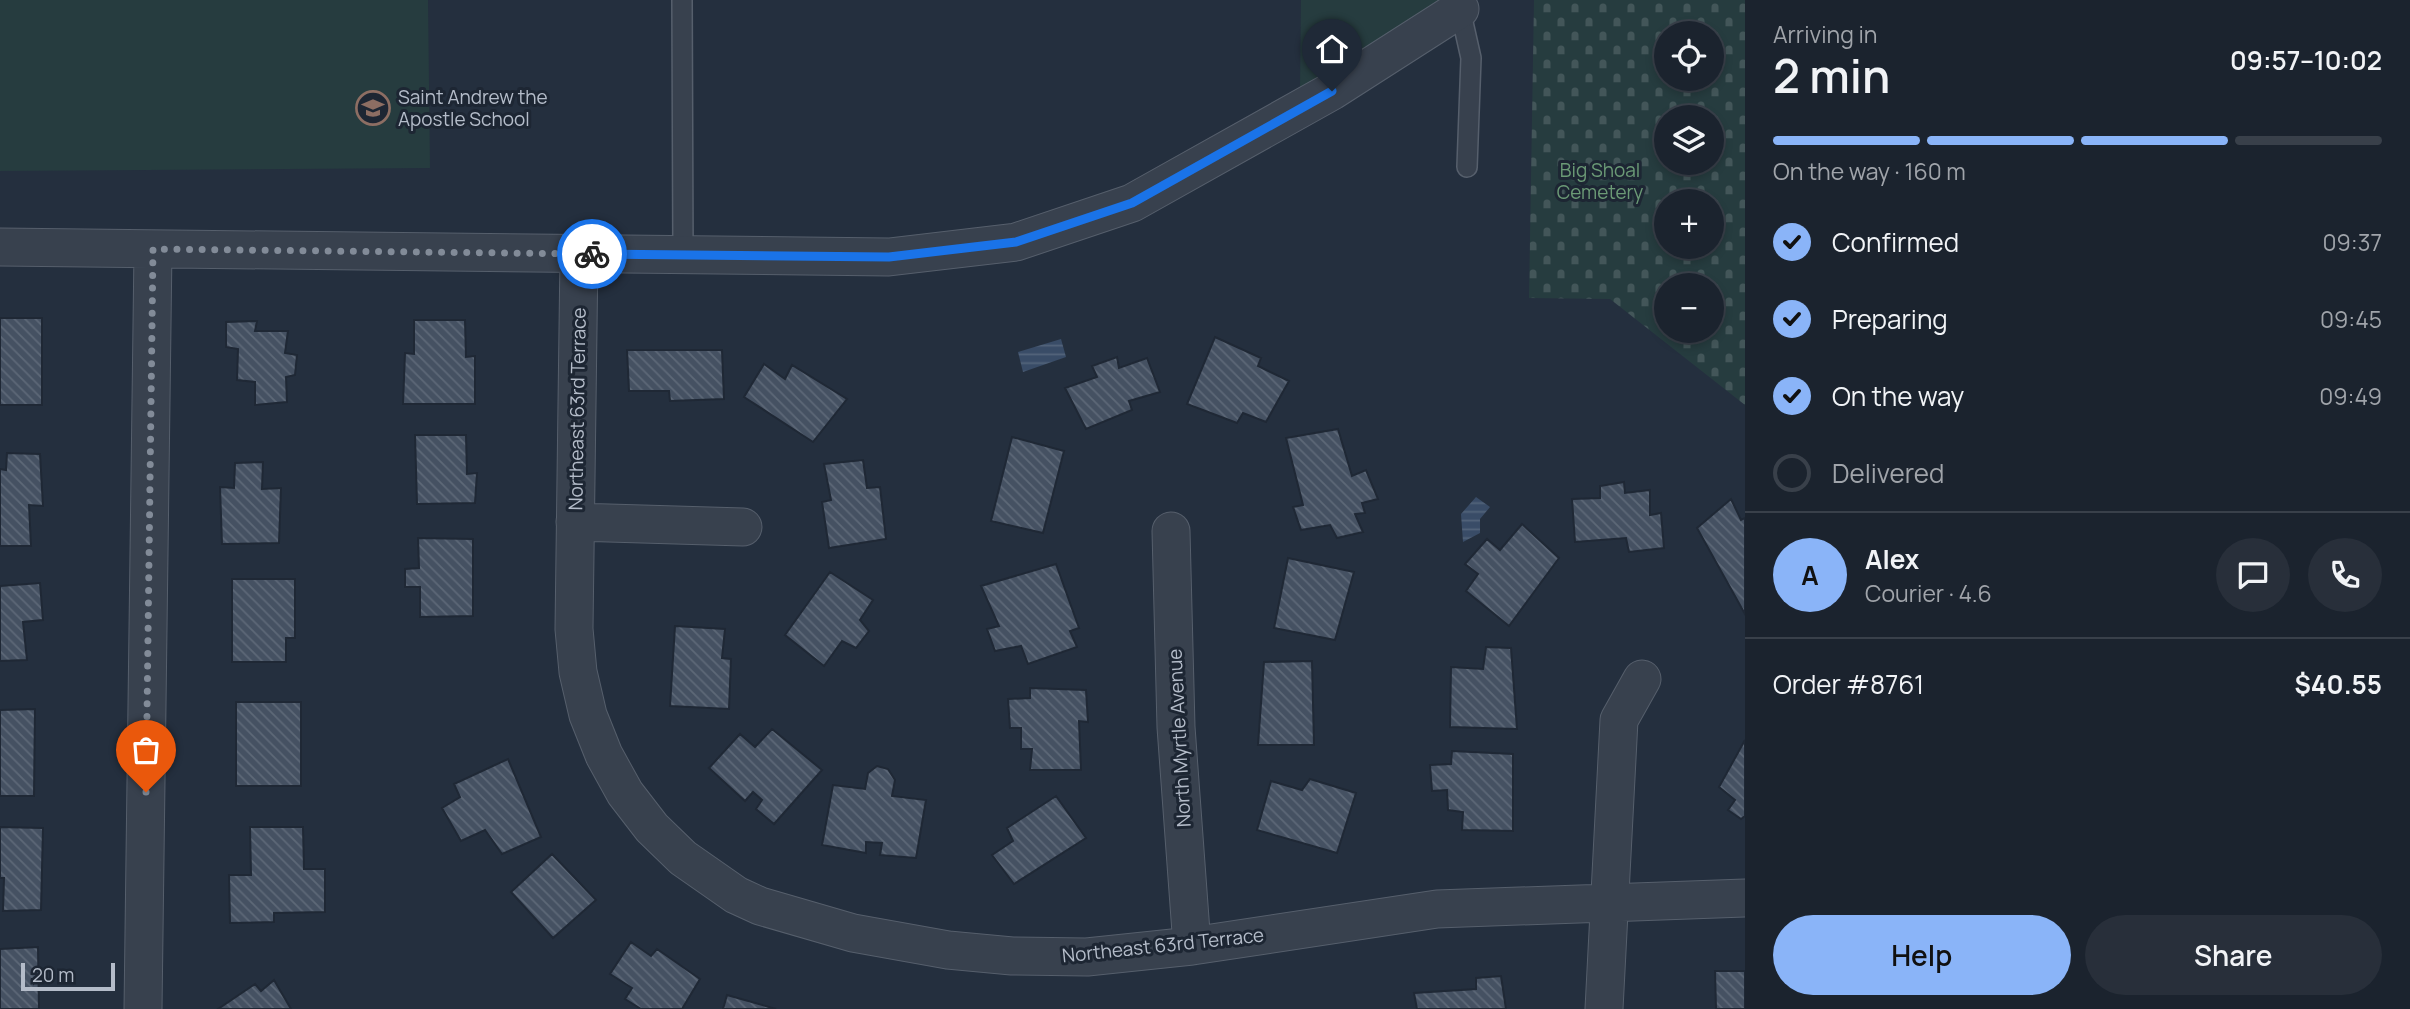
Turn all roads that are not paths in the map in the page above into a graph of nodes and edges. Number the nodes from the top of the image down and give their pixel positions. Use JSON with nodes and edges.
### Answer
{"nodes":[{"id":1,"x":682,"y":0,"type":"edge"},
{"id":2,"x":1460,"y":9,"type":"joint"},
{"id":3,"x":1467,"y":167,"type":"dead end"},
{"id":4,"x":0,"y":247,"type":"edge"},
{"id":5,"x":153,"y":249,"type":"junction"},
{"id":6,"x":579,"y":254,"type":"junction"},
{"id":7,"x":683,"y":254,"type":"junction"},
{"id":8,"x":575,"y":523,"type":"junction"},
{"id":9,"x":743,"y":527,"type":"dead end"},
{"id":10,"x":1171,"y":531,"type":"dead end"},
{"id":11,"x":1642,"y":679,"type":"dead end"},
{"id":12,"x":1745,"y":898,"type":"edge"},
{"id":13,"x":1609,"y":903,"type":"junction"},
{"id":14,"x":1192,"y":946,"type":"junction"},
{"id":15,"x":143,"y":1009,"type":"edge"},
{"id":16,"x":1604,"y":1009,"type":"edge"}],
"edges":[{"from":1,"to":7,"type":"lane"},
{"from":2,"to":3,"type":"lane"},
{"from":2,"to":7,"type":"street"},
{"from":4,"to":5,"type":"street"},
{"from":5,"to":6,"type":"street"},
{"from":5,"to":15,"type":"street"},
{"from":6,"to":7,"type":"street"},
{"from":6,"to":8,"type":"street","name":"Northeast 63rd Terrace"},
{"from":8,"to":9,"type":"street","name":"Northeast 63rd Terrace"},
{"from":8,"to":14,"type":"street","name":"Northeast 63rd Terrace"},
{"from":10,"to":14,"type":"street","name":"North Myrtle Avenue"},
{"from":11,"to":13,"type":"street"},
{"from":12,"to":13,"type":"street","name":"Northeast 63rd Terrace"},
{"from":13,"to":14,"type":"street","name":"Northeast 63rd Terrace"},
{"from":13,"to":16,"type":"street"}]}
